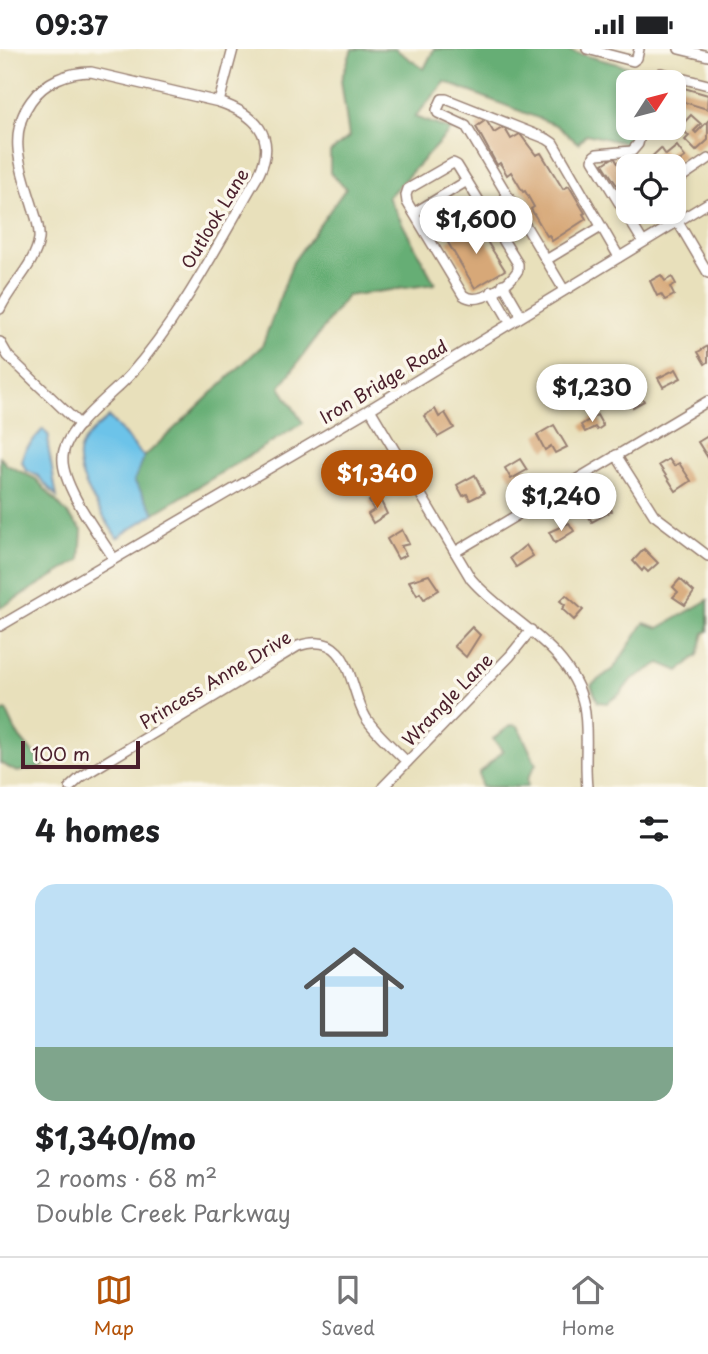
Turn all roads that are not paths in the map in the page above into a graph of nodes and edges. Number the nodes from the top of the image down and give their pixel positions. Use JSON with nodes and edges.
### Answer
{"nodes":[{"id":1,"x":233,"y":49,"type":"edge"},
{"id":2,"x":587,"y":49,"type":"edge"},
{"id":3,"x":639,"y":49,"type":"edge"},
{"id":4,"x":679,"y":49,"type":"edge"},
{"id":5,"x":708,"y":56,"type":"edge"},
{"id":6,"x":686,"y":79,"type":"edge"},
{"id":7,"x":708,"y":85,"type":"edge"},
{"id":8,"x":219,"y":102,"type":"junction"},
{"id":9,"x":474,"y":110,"type":"junction"},
{"id":10,"x":466,"y":126,"type":"junction"},
{"id":11,"x":639,"y":140,"type":"edge"},
{"id":12,"x":708,"y":159,"type":"edge"},
{"id":13,"x":686,"y":174,"type":"edge"},
{"id":14,"x":467,"y":181,"type":"junction"},
{"id":15,"x":616,"y":195,"type":"edge"},
{"id":16,"x":480,"y":203,"type":"junction"},
{"id":17,"x":708,"y":203,"type":"edge"},
{"id":18,"x":414,"y":213,"type":"junction"},
{"id":19,"x":686,"y":217,"type":"edge"},
{"id":20,"x":633,"y":224,"type":"edge"},
{"id":21,"x":674,"y":224,"type":"edge"},
{"id":22,"x":679,"y":224,"type":"edge"},
{"id":23,"x":601,"y":227,"type":"junction"},
{"id":24,"x":426,"y":234,"type":"junction"},
{"id":25,"x":643,"y":242,"type":"junction"},
{"id":26,"x":619,"y":257,"type":"junction"},
{"id":27,"x":546,"y":260,"type":"junction"},
{"id":28,"x":708,"y":272,"type":"edge"},
{"id":29,"x":503,"y":284,"type":"junction"},
{"id":30,"x":564,"y":290,"type":"junction"},
{"id":31,"x":492,"y":291,"type":"junction"},
{"id":32,"x":0,"y":309,"type":"edge"},
{"id":33,"x":521,"y":315,"type":"junction"},
{"id":34,"x":510,"y":322,"type":"junction"},
{"id":35,"x":0,"y":342,"type":"edge"},
{"id":36,"x":708,"y":401,"type":"edge"},
{"id":37,"x":370,"y":409,"type":"junction"},
{"id":38,"x":80,"y":425,"type":"junction"},
{"id":39,"x":616,"y":456,"type":"junction"},
{"id":40,"x":454,"y":552,"type":"junction"},
{"id":41,"x":708,"y":556,"type":"edge"},
{"id":42,"x":114,"y":559,"type":"junction"},
{"id":43,"x":0,"y":626,"type":"edge"},
{"id":44,"x":531,"y":631,"type":"junction"},
{"id":45,"x":407,"y":762,"type":"junction"},
{"id":46,"x":70,"y":787,"type":"edge"},
{"id":47,"x":383,"y":787,"type":"edge"},
{"id":48,"x":587,"y":787,"type":"edge"}],
"edges":[{"from":1,"to":8,"type":"street"},
{"from":2,"to":3,"type":"street"},
{"from":4,"to":5,"type":"street"},
{"from":6,"to":7,"type":"street"},
{"from":8,"to":32,"type":"street","name":"Outlook Lane"},
{"from":8,"to":38,"type":"street","name":"Outlook Lane"},
{"from":9,"to":10,"type":"street"},
{"from":9,"to":10,"type":"street"},
{"from":9,"to":23,"type":"street"},
{"from":10,"to":27,"type":"street"},
{"from":11,"to":15,"type":"street"},
{"from":12,"to":13,"type":"street"},
{"from":14,"to":16,"type":"street"},
{"from":14,"to":18,"type":"street"},
{"from":14,"to":18,"type":"street"},
{"from":16,"to":24,"type":"street"},
{"from":16,"to":29,"type":"street"},
{"from":17,"to":19,"type":"street","name":"Iron Bridge Road"},
{"from":18,"to":24,"type":"street"},
{"from":20,"to":25,"type":"street"},
{"from":21,"to":25,"type":"street","name":"Iron Bridge Road"},
{"from":22,"to":28,"type":"street"},
{"from":23,"to":26,"type":"street"},
{"from":23,"to":27,"type":"street"},
{"from":24,"to":31,"type":"street"},
{"from":25,"to":26,"type":"street","name":"Iron Bridge Road"},
{"from":26,"to":30,"type":"street","name":"Iron Bridge Road"},
{"from":27,"to":30,"type":"street"},
{"from":29,"to":31,"type":"street"},
{"from":29,"to":33,"type":"street"},
{"from":30,"to":33,"type":"street","name":"Iron Bridge Road"},
{"from":31,"to":34,"type":"street"},
{"from":33,"to":34,"type":"street","name":"Iron Bridge Road"},
{"from":34,"to":37,"type":"street","name":"Iron Bridge Road"},
{"from":35,"to":38,"type":"street"},
{"from":36,"to":39,"type":"street"},
{"from":37,"to":40,"type":"street"},
{"from":37,"to":42,"type":"street","name":"Iron Bridge Road"},
{"from":38,"to":42,"type":"street","name":"Outlook Lane"},
{"from":39,"to":40,"type":"street"},
{"from":39,"to":41,"type":"street"},
{"from":40,"to":44,"type":"street"},
{"from":42,"to":43,"type":"street","name":"Iron Bridge Road"},
{"from":44,"to":45,"type":"street","name":"Wrangle Lane"},
{"from":44,"to":48,"type":"street"},
{"from":45,"to":46,"type":"street","name":"Princess Anne Drive"},
{"from":45,"to":47,"type":"street","name":"Wrangle Lane"}]}
